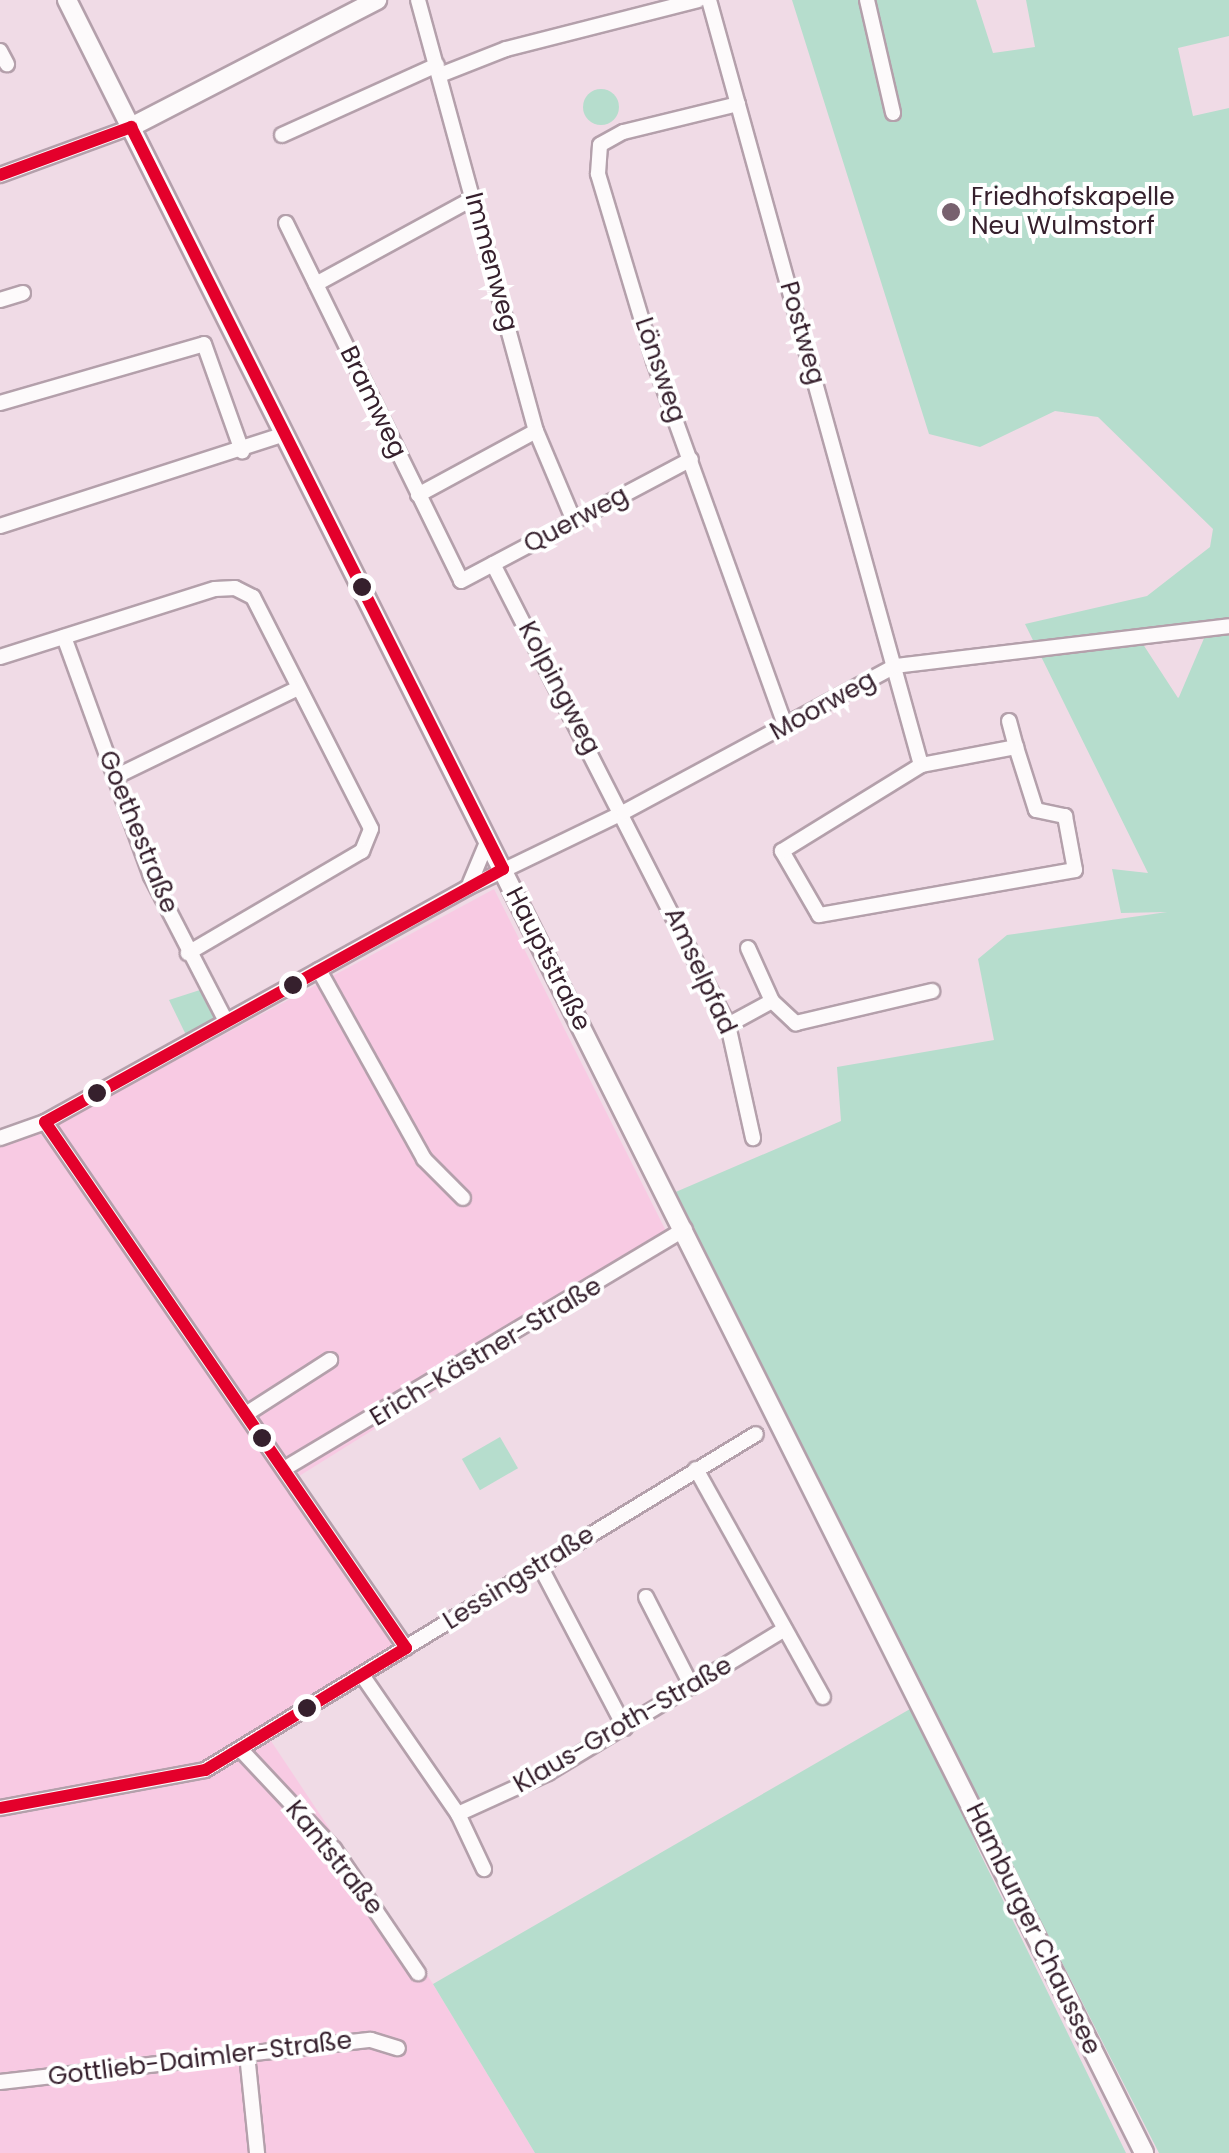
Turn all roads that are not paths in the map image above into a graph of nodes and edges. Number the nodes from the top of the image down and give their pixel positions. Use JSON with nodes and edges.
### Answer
{"nodes":[{"id":1,"x":66,"y":0,"type":"edge"},
{"id":2,"x":378,"y":0,"type":"edge"},
{"id":3,"x":418,"y":0,"type":"edge"},
{"id":4,"x":698,"y":0,"type":"edge"},
{"id":5,"x":708,"y":0,"type":"edge"},
{"id":6,"x":866,"y":0,"type":"edge"},
{"id":7,"x":438,"y":70,"type":"junction"},
{"id":8,"x":738,"y":104,"type":"junction"},
{"id":9,"x":893,"y":113,"type":"dead end"},
{"id":10,"x":132,"y":127,"type":"junction"},
{"id":11,"x":282,"y":135,"type":"dead end"},
{"id":12,"x":0,"y":175,"type":"edge"},
{"id":13,"x":474,"y":198,"type":"junction"},
{"id":14,"x":286,"y":223,"type":"dead end"},
{"id":15,"x":316,"y":284,"type":"junction"},
{"id":16,"x":24,"y":292,"type":"dead end"},
{"id":17,"x":0,"y":300,"type":"edge"},
{"id":18,"x":0,"y":403,"type":"edge"},
{"id":19,"x":536,"y":430,"type":"junction"},
{"id":20,"x":285,"y":434,"type":"junction"},
{"id":21,"x":242,"y":451,"type":"junction"},
{"id":22,"x":691,"y":459,"type":"junction"},
{"id":23,"x":418,"y":495,"type":"junction"},
{"id":24,"x":574,"y":522,"type":"junction"},
{"id":25,"x":0,"y":526,"type":"edge"},
{"id":26,"x":494,"y":564,"type":"junction"},
{"id":27,"x":462,"y":581,"type":"joint"},
{"id":28,"x":1229,"y":626,"type":"edge"},
{"id":29,"x":64,"y":637,"type":"junction"},
{"id":30,"x":0,"y":657,"type":"edge"},
{"id":31,"x":894,"y":666,"type":"junction"},
{"id":32,"x":298,"y":688,"type":"junction"},
{"id":33,"x":1009,"y":721,"type":"dead end"},
{"id":34,"x":786,"y":726,"type":"junction"},
{"id":35,"x":1016,"y":747,"type":"junction"},
{"id":36,"x":921,"y":765,"type":"junction"},
{"id":37,"x":114,"y":777,"type":"junction"},
{"id":38,"x":624,"y":812,"type":"junction"},
{"id":39,"x":488,"y":840,"type":"junction"},
{"id":40,"x":503,"y":870,"type":"junction"},
{"id":41,"x":467,"y":888,"type":"junction"},
{"id":42,"x":748,"y":948,"type":"dead end"},
{"id":43,"x":188,"y":953,"type":"junction"},
{"id":44,"x":319,"y":970,"type":"junction"},
{"id":45,"x":932,"y":990,"type":"dead end"},
{"id":46,"x":772,"y":1002,"type":"junction"},
{"id":47,"x":226,"y":1021,"type":"junction"},
{"id":48,"x":728,"y":1025,"type":"junction"},
{"id":49,"x":46,"y":1122,"type":"junction"},
{"id":50,"x":0,"y":1138,"type":"edge"},
{"id":51,"x":752,"y":1138,"type":"dead end"},
{"id":52,"x":464,"y":1198,"type":"dead end"},
{"id":53,"x":685,"y":1229,"type":"junction"},
{"id":54,"x":330,"y":1360,"type":"dead end"},
{"id":55,"x":246,"y":1414,"type":"junction"},
{"id":56,"x":756,"y":1434,"type":"dead end"},
{"id":57,"x":696,"y":1469,"type":"junction"},
{"id":58,"x":284,"y":1470,"type":"junction"},
{"id":59,"x":540,"y":1566,"type":"junction"},
{"id":60,"x":646,"y":1597,"type":"dead end"},
{"id":61,"x":785,"y":1630,"type":"junction"},
{"id":62,"x":406,"y":1648,"type":"junction"},
{"id":63,"x":362,"y":1675,"type":"junction"},
{"id":64,"x":692,"y":1687,"type":"junction"},
{"id":65,"x":823,"y":1697,"type":"dead end"},
{"id":66,"x":922,"y":1704,"type":"joint"},
{"id":67,"x":625,"y":1728,"type":"junction"},
{"id":68,"x":240,"y":1750,"type":"junction"},
{"id":69,"x":0,"y":1808,"type":"edge"},
{"id":70,"x":458,"y":1814,"type":"junction"},
{"id":71,"x":484,"y":1869,"type":"dead end"},
{"id":72,"x":418,"y":1973,"type":"dead end"},
{"id":73,"x":398,"y":2048,"type":"dead end"},
{"id":74,"x":247,"y":2054,"type":"junction"},
{"id":75,"x":0,"y":2082,"type":"edge"},
{"id":76,"x":257,"y":2153,"type":"edge"},
{"id":77,"x":1144,"y":2153,"type":"edge"}],
"edges":[{"from":1,"to":10,"type":"main road","name":"Hauptstraße"},
{"from":2,"to":10,"type":"main road"},
{"from":3,"to":7,"type":"street","name":"Immenweg"},
{"from":4,"to":7,"type":"street"},
{"from":5,"to":8,"type":"street","name":"Postweg"},
{"from":6,"to":9,"type":"street"},
{"from":7,"to":11,"type":"street"},
{"from":7,"to":13,"type":"street","name":"Immenweg"},
{"from":8,"to":22,"type":"street","name":"Lönsweg"},
{"from":8,"to":31,"type":"street","name":"Postweg"},
{"from":10,"to":12,"type":"street"},
{"from":10,"to":20,"type":"main road","name":"Hauptstraße"},
{"from":13,"to":15,"type":"street"},
{"from":13,"to":19,"type":"street","name":"Immenweg"},
{"from":14,"to":15,"type":"street","name":"Bramweg"},
{"from":15,"to":23,"type":"street","name":"Bramweg"},
{"from":16,"to":17,"type":"street"},
{"from":18,"to":21,"type":"street"},
{"from":19,"to":23,"type":"street"},
{"from":19,"to":24,"type":"street","name":"Immenweg"},
{"from":20,"to":21,"type":"street"},
{"from":20,"to":39,"type":"main road","name":"Hauptstraße"},
{"from":21,"to":25,"type":"street"},
{"from":22,"to":24,"type":"street","name":"Querweg"},
{"from":22,"to":34,"type":"street","name":"Lönsweg"},
{"from":23,"to":27,"type":"street","name":"Bramweg"},
{"from":24,"to":26,"type":"street","name":"Querweg"},
{"from":26,"to":27,"type":"street","name":"Querweg"},
{"from":26,"to":38,"type":"street","name":"Kolpingweg"},
{"from":28,"to":31,"type":"street","name":"Moorweg"},
{"from":29,"to":30,"type":"street"},
{"from":29,"to":32,"type":"street"},
{"from":29,"to":37,"type":"street","name":"Goethestraße"},
{"from":31,"to":34,"type":"street","name":"Moorweg"},
{"from":31,"to":36,"type":"street","name":"Postweg"},
{"from":32,"to":37,"type":"street"},
{"from":32,"to":43,"type":"street"},
{"from":33,"to":35,"type":"street"},
{"from":34,"to":38,"type":"street","name":"Moorweg"},
{"from":35,"to":36,"type":"street"},
{"from":35,"to":36,"type":"street"},
{"from":37,"to":43,"type":"street","name":"Goethestraße"},
{"from":38,"to":40,"type":"street","name":"Moorweg"},
{"from":38,"to":48,"type":"street","name":"Amselpfad"},
{"from":39,"to":40,"type":"main road","name":"Hauptstraße"},
{"from":39,"to":41,"type":"street"},
{"from":40,"to":41,"type":"street","name":"Moorweg"},
{"from":40,"to":53,"type":"main road","name":"Hauptstraße"},
{"from":41,"to":44,"type":"street","name":"Moorweg"},
{"from":42,"to":46,"type":"street"},
{"from":43,"to":47,"type":"street","name":"Goethestraße"},
{"from":44,"to":47,"type":"street","name":"Moorweg"},
{"from":44,"to":52,"type":"street"},
{"from":45,"to":46,"type":"street"},
{"from":46,"to":48,"type":"street"},
{"from":47,"to":49,"type":"street","name":"Moorweg"},
{"from":48,"to":51,"type":"street","name":"Amselpfad"},
{"from":49,"to":50,"type":"street","name":"Moorweg"},
{"from":49,"to":55,"type":"street"},
{"from":53,"to":58,"type":"street","name":"Erich-Kästner-Straße"},
{"from":53,"to":66,"type":"main road","name":"Hauptstraße"},
{"from":54,"to":55,"type":"street"},
{"from":55,"to":58,"type":"street"},
{"from":56,"to":57,"type":"street","name":"Lessingstraße"},
{"from":57,"to":59,"type":"street","name":"Lessingstraße"},
{"from":57,"to":61,"type":"street"},
{"from":58,"to":62,"type":"street"},
{"from":59,"to":62,"type":"street","name":"Lessingstraße"},
{"from":59,"to":67,"type":"street"},
{"from":60,"to":64,"type":"street"},
{"from":61,"to":64,"type":"street","name":"Klaus-Groth-Straße"},
{"from":61,"to":65,"type":"street"},
{"from":62,"to":63,"type":"street","name":"Lessingstraße"},
{"from":63,"to":68,"type":"street","name":"Lessingstraße"},
{"from":63,"to":70,"type":"street"},
{"from":64,"to":67,"type":"street","name":"Klaus-Groth-Straße"},
{"from":66,"to":77,"type":"main road","name":"Hamburger Chaussee"},
{"from":67,"to":70,"type":"street","name":"Klaus-Groth-Straße"},
{"from":68,"to":69,"type":"street","name":"Lessingstraße"},
{"from":68,"to":72,"type":"street","name":"Kantstraße"},
{"from":70,"to":71,"type":"street"},
{"from":73,"to":74,"type":"street","name":"Gottlieb-Daimler-Straße"},
{"from":74,"to":75,"type":"street","name":"Gottlieb-Daimler-Straße"},
{"from":74,"to":76,"type":"street"}]}
